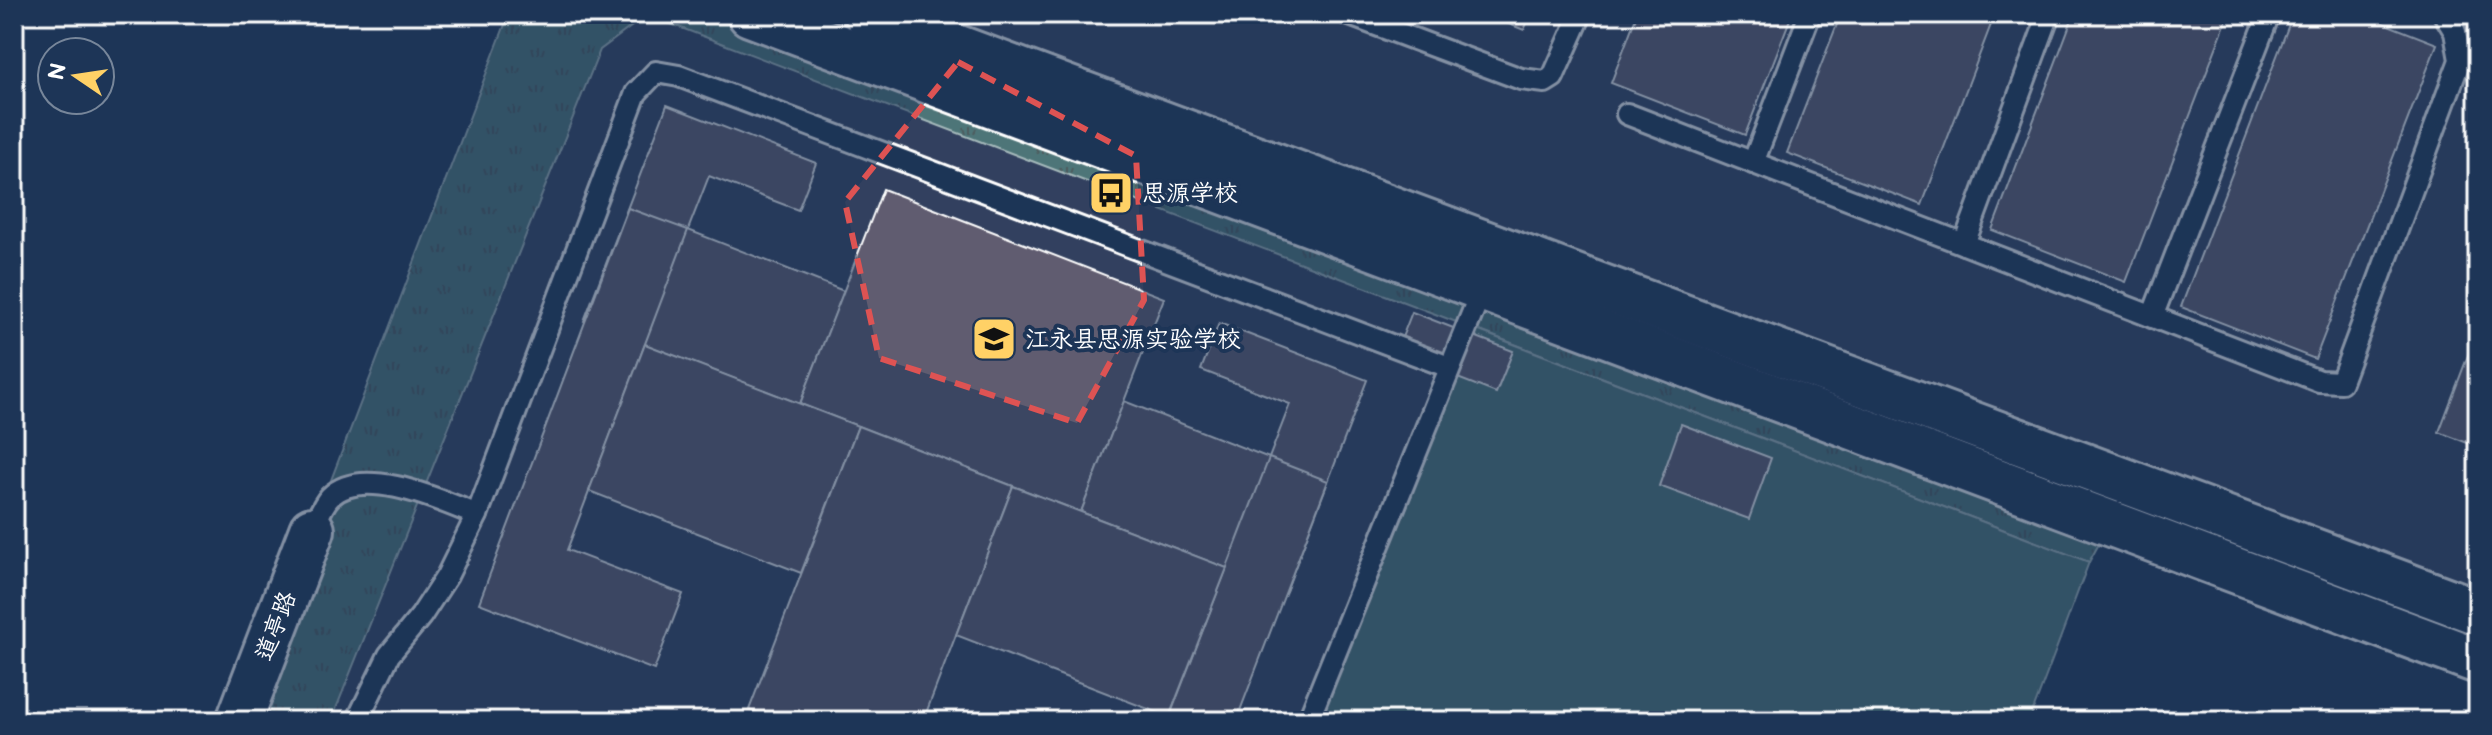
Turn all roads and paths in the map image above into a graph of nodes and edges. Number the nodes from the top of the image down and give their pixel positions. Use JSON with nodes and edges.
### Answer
{"nodes":[{"id":1,"x":750,"y":14,"type":"edge"},
{"id":2,"x":867,"y":14,"type":"edge"},
{"id":3,"x":1347,"y":14,"type":"edge"},
{"id":4,"x":1581,"y":14,"type":"edge"},
{"id":5,"x":1810,"y":14,"type":"edge"},
{"id":6,"x":2049,"y":14,"type":"edge"},
{"id":7,"x":2269,"y":14,"type":"edge"},
{"id":8,"x":2444,"y":14,"type":"edge"},
{"id":9,"x":1627,"y":114,"type":"dead end"},
{"id":10,"x":1147,"y":140,"type":"junction"},
{"id":11,"x":1753,"y":163,"type":"junction"},
{"id":12,"x":1964,"y":244,"type":"junction"},
{"id":13,"x":1482,"y":289,"type":"junction"},
{"id":14,"x":2152,"y":317,"type":"junction"},
{"id":15,"x":1449,"y":367,"type":"junction"},
{"id":16,"x":477,"y":515,"type":"junction"},
{"id":17,"x":312,"y":530,"type":"joint"},
{"id":18,"x":2478,"y":612,"type":"edge"},
{"id":19,"x":2478,"y":661,"type":"edge"},
{"id":20,"x":239,"y":721,"type":"edge"},
{"id":21,"x":357,"y":721,"type":"edge"},
{"id":22,"x":1308,"y":721,"type":"edge"}],
"edges":[{"from":1,"to":10,"type":"main road"},
{"from":2,"to":10,"type":"main road"},
{"from":3,"to":4,"type":"lane"},
{"from":5,"to":11,"type":"lane"},
{"from":6,"to":12,"type":"lane"},
{"from":7,"to":14,"type":"lane"},
{"from":8,"to":14,"type":"lane"},
{"from":9,"to":11,"type":"lane"},
{"from":10,"to":13,"type":"main road"},
{"from":10,"to":18,"type":"main road"},
{"from":11,"to":12,"type":"lane"},
{"from":12,"to":14,"type":"lane"},
{"from":13,"to":15,"type":"lane"},
{"from":13,"to":19,"type":"main road"},
{"from":15,"to":16,"type":"lane"},
{"from":15,"to":22,"type":"lane"},
{"from":16,"to":17,"type":"lane"},
{"from":16,"to":21,"type":"lane"},
{"from":17,"to":20,"type":"main road","name":"道亭路"}]}
